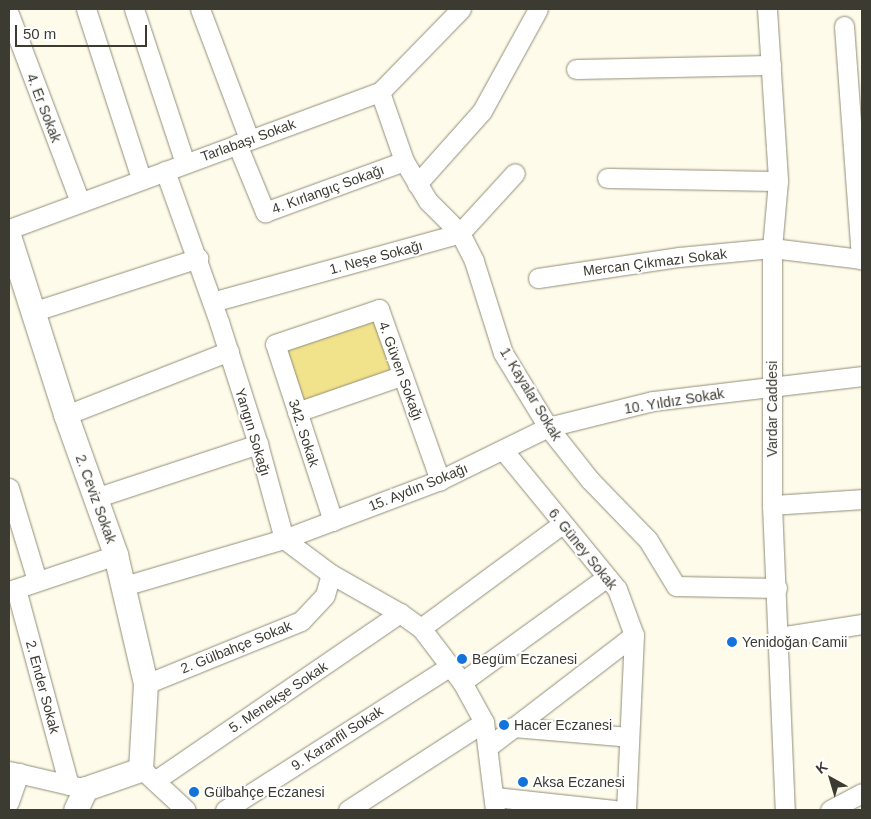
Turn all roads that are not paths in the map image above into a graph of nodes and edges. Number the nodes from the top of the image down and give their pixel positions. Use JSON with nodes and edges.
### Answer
{"nodes":[{"id":1,"x":86,"y":9,"type":"edge"},
{"id":2,"x":134,"y":9,"type":"edge"},
{"id":3,"x":200,"y":9,"type":"edge"},
{"id":4,"x":461,"y":9,"type":"edge"},
{"id":5,"x":538,"y":9,"type":"edge"},
{"id":6,"x":767,"y":9,"type":"edge"},
{"id":7,"x":9,"y":14,"type":"edge"},
{"id":8,"x":844,"y":26,"type":"dead end"},
{"id":9,"x":771,"y":65,"type":"junction"},
{"id":10,"x":576,"y":69,"type":"dead end"},
{"id":11,"x":380,"y":92,"type":"junction"},
{"id":12,"x":243,"y":142,"type":"junction"},
{"id":13,"x":404,"y":161,"type":"junction"},
{"id":14,"x":185,"y":163,"type":"junction"},
{"id":15,"x":165,"y":171,"type":"junction"},
{"id":16,"x":515,"y":173,"type":"dead end"},
{"id":17,"x":858,"y":176,"type":"edge"},
{"id":18,"x":141,"y":178,"type":"junction"},
{"id":19,"x":607,"y":178,"type":"dead end"},
{"id":20,"x":778,"y":181,"type":"junction"},
{"id":21,"x":417,"y":184,"type":"junction"},
{"id":22,"x":80,"y":202,"type":"junction"},
{"id":23,"x":9,"y":229,"type":"edge"},
{"id":24,"x":460,"y":234,"type":"junction"},
{"id":25,"x":11,"y":248,"type":"edge"},
{"id":26,"x":772,"y":248,"type":"junction"},
{"id":27,"x":198,"y":258,"type":"junction"},
{"id":28,"x":862,"y":259,"type":"edge"},
{"id":29,"x":538,"y":278,"type":"dead end"},
{"id":30,"x":212,"y":302,"type":"junction"},
{"id":31,"x":32,"y":312,"type":"junction"},
{"id":32,"x":275,"y":344,"type":"joint"},
{"id":33,"x":228,"y":351,"type":"junction"},
{"id":34,"x":403,"y":375,"type":"junction"},
{"id":35,"x":862,"y":376,"type":"edge"},
{"id":36,"x":771,"y":386,"type":"junction"},
{"id":37,"x":297,"y":412,"type":"junction"},
{"id":38,"x":66,"y":415,"type":"junction"},
{"id":39,"x":548,"y":427,"type":"junction"},
{"id":40,"x":258,"y":444,"type":"junction"},
{"id":41,"x":504,"y":451,"type":"junction"},
{"id":42,"x":440,"y":480,"type":"junction"},
{"id":43,"x":9,"y":488,"type":"edge"},
{"id":44,"x":95,"y":498,"type":"junction"},
{"id":45,"x":862,"y":499,"type":"edge"},
{"id":46,"x":772,"y":505,"type":"junction"},
{"id":47,"x":333,"y":521,"type":"junction"},
{"id":48,"x":562,"y":524,"type":"junction"},
{"id":49,"x":284,"y":540,"type":"junction"},
{"id":50,"x":116,"y":555,"type":"junction"},
{"id":51,"x":331,"y":574,"type":"junction"},
{"id":52,"x":607,"y":577,"type":"junction"},
{"id":53,"x":37,"y":582,"type":"junction"},
{"id":54,"x":124,"y":586,"type":"junction"},
{"id":55,"x":777,"y":588,"type":"junction"},
{"id":56,"x":13,"y":590,"type":"edge"},
{"id":57,"x":400,"y":613,"type":"junction"},
{"id":58,"x":862,"y":624,"type":"edge"},
{"id":59,"x":422,"y":628,"type":"junction"},
{"id":60,"x":634,"y":635,"type":"junction"},
{"id":61,"x":779,"y":637,"type":"junction"},
{"id":62,"x":450,"y":666,"type":"junction"},
{"id":63,"x":462,"y":682,"type":"junction"},
{"id":64,"x":146,"y":684,"type":"junction"},
{"id":65,"x":484,"y":722,"type":"junction"},
{"id":66,"x":513,"y":728,"type":"junction"},
{"id":67,"x":629,"y":737,"type":"junction"},
{"id":68,"x":488,"y":747,"type":"junction"},
{"id":69,"x":14,"y":772,"type":"edge"},
{"id":70,"x":148,"y":775,"type":"junction"},
{"id":71,"x":78,"y":787,"type":"junction"},
{"id":72,"x":862,"y":793,"type":"edge"},
{"id":73,"x":9,"y":802,"type":"edge"},
{"id":74,"x":495,"y":804,"type":"edge"},
{"id":75,"x":602,"y":809,"type":"edge"},
{"id":76,"x":76,"y":810,"type":"edge"},
{"id":77,"x":186,"y":810,"type":"edge"},
{"id":78,"x":224,"y":810,"type":"edge"},
{"id":79,"x":348,"y":810,"type":"edge"},
{"id":80,"x":626,"y":810,"type":"edge"},
{"id":81,"x":785,"y":810,"type":"edge"},
{"id":82,"x":830,"y":810,"type":"edge"}],
"edges":[{"from":1,"to":18,"type":"street"},
{"from":2,"to":14,"type":"street"},
{"from":3,"to":12,"type":"street"},
{"from":4,"to":11,"type":"street","name":"Tarlabaşı Sokak"},
{"from":5,"to":21,"type":"street"},
{"from":6,"to":9,"type":"street","name":"Vardar Caddesi"},
{"from":7,"to":22,"type":"street","name":"4. Er Sokak"},
{"from":8,"to":17,"type":"street"},
{"from":9,"to":10,"type":"street"},
{"from":9,"to":20,"type":"street","name":"Vardar Caddesi"},
{"from":11,"to":12,"type":"street","name":"Tarlabaşı Sokak"},
{"from":11,"to":13,"type":"street","name":"1. Kayalar Sokak"},
{"from":12,"to":13,"type":"street","name":"4. Kırlangıç Sokağı"},
{"from":12,"to":14,"type":"street","name":"Tarlabaşı Sokak"},
{"from":13,"to":21,"type":"street","name":"1. Kayalar Sokak"},
{"from":14,"to":15,"type":"street","name":"Tarlabaşı Sokak"},
{"from":15,"to":18,"type":"street","name":"Tarlabaşı Sokak"},
{"from":15,"to":27,"type":"street","name":"Yangın Sokağı"},
{"from":16,"to":24,"type":"street"},
{"from":17,"to":28,"type":"street"},
{"from":18,"to":22,"type":"street","name":"Tarlabaşı Sokak"},
{"from":19,"to":20,"type":"street"},
{"from":20,"to":26,"type":"street","name":"Vardar Caddesi"},
{"from":21,"to":24,"type":"street","name":"1. Kayalar Sokak"},
{"from":22,"to":23,"type":"street","name":"Tarlabaşı Sokak"},
{"from":24,"to":30,"type":"street","name":"1. Neşe Sokağı"},
{"from":24,"to":39,"type":"street","name":"1. Kayalar Sokak"},
{"from":25,"to":31,"type":"main road","name":"2. Ceviz Sokak"},
{"from":26,"to":28,"type":"street","name":"Mercan Çıkmazı Sokak"},
{"from":26,"to":29,"type":"street","name":"Mercan Çıkmazı Sokak"},
{"from":26,"to":36,"type":"street","name":"Vardar Caddesi"},
{"from":27,"to":30,"type":"street","name":"Yangın Sokağı"},
{"from":27,"to":31,"type":"street"},
{"from":30,"to":33,"type":"street","name":"Yangın Sokağı"},
{"from":31,"to":38,"type":"main road","name":"2. Ceviz Sokak"},
{"from":32,"to":34,"type":"street","name":"4. Güven Sokağı"},
{"from":32,"to":37,"type":"street","name":"342. Sokak"},
{"from":33,"to":38,"type":"street"},
{"from":33,"to":40,"type":"street","name":"Yangın Sokağı"},
{"from":34,"to":37,"type":"street"},
{"from":34,"to":42,"type":"street","name":"4. Güven Sokağı"},
{"from":35,"to":36,"type":"street","name":"10. Yıldız Sokak"},
{"from":36,"to":39,"type":"street","name":"10. Yıldız Sokak"},
{"from":36,"to":46,"type":"street","name":"Vardar Caddesi"},
{"from":37,"to":47,"type":"street","name":"342. Sokak"},
{"from":38,"to":44,"type":"main road","name":"2. Ceviz Sokak"},
{"from":39,"to":41,"type":"street","name":"15. Aydın Sokağı"},
{"from":39,"to":55,"type":"street","name":"1. Kayalar Sokak"},
{"from":40,"to":44,"type":"street"},
{"from":40,"to":49,"type":"street","name":"Yangın Sokağı"},
{"from":41,"to":42,"type":"street","name":"15. Aydın Sokağı"},
{"from":41,"to":48,"type":"street","name":"6. Güney Sokak"},
{"from":42,"to":47,"type":"street","name":"15. Aydın Sokağı"},
{"from":43,"to":53,"type":"street"},
{"from":44,"to":50,"type":"main road","name":"2. Ceviz Sokak"},
{"from":45,"to":46,"type":"street"},
{"from":46,"to":55,"type":"street","name":"Vardar Caddesi"},
{"from":47,"to":49,"type":"street","name":"15. Aydın Sokağı"},
{"from":48,"to":52,"type":"street","name":"6. Güney Sokak"},
{"from":48,"to":59,"type":"street"},
{"from":49,"to":51,"type":"street"},
{"from":49,"to":54,"type":"street","name":"15. Aydın Sokağı"},
{"from":50,"to":53,"type":"street"},
{"from":50,"to":54,"type":"main road","name":"2. Ceviz Sokak"},
{"from":51,"to":57,"type":"street"},
{"from":51,"to":64,"type":"street","name":"2. Gülbahçe Sokak"},
{"from":52,"to":60,"type":"street","name":"6. Güney Sokak"},
{"from":52,"to":63,"type":"street"},
{"from":53,"to":56,"type":"street"},
{"from":54,"to":64,"type":"main road","name":"2. Ceviz Sokak"},
{"from":55,"to":61,"type":"street","name":"Vardar Caddesi"},
{"from":56,"to":71,"type":"street","name":"2. Ender Sokak"},
{"from":57,"to":59,"type":"street"},
{"from":57,"to":70,"type":"street","name":"5. Menekşe Sokak"},
{"from":58,"to":61,"type":"street"},
{"from":59,"to":62,"type":"street"},
{"from":60,"to":66,"type":"street"},
{"from":60,"to":67,"type":"street","name":"6. Güney Sokak"},
{"from":61,"to":81,"type":"street","name":"Vardar Caddesi"},
{"from":62,"to":63,"type":"street"},
{"from":62,"to":78,"type":"street","name":"9. Karanfil Sokak"},
{"from":63,"to":65,"type":"street"},
{"from":64,"to":70,"type":"main road","name":"2. Ceviz Sokak"},
{"from":65,"to":68,"type":"street"},
{"from":65,"to":79,"type":"street"},
{"from":66,"to":67,"type":"street"},
{"from":66,"to":68,"type":"street"},
{"from":67,"to":80,"type":"street","name":"6. Güney Sokak"},
{"from":68,"to":74,"type":"street"},
{"from":69,"to":71,"type":"street"},
{"from":69,"to":73,"type":"street"},
{"from":70,"to":71,"type":"main road"},
{"from":70,"to":77,"type":"street"},
{"from":71,"to":76,"type":"main road"},
{"from":72,"to":82,"type":"street"},
{"from":74,"to":75,"type":"street"}]}
